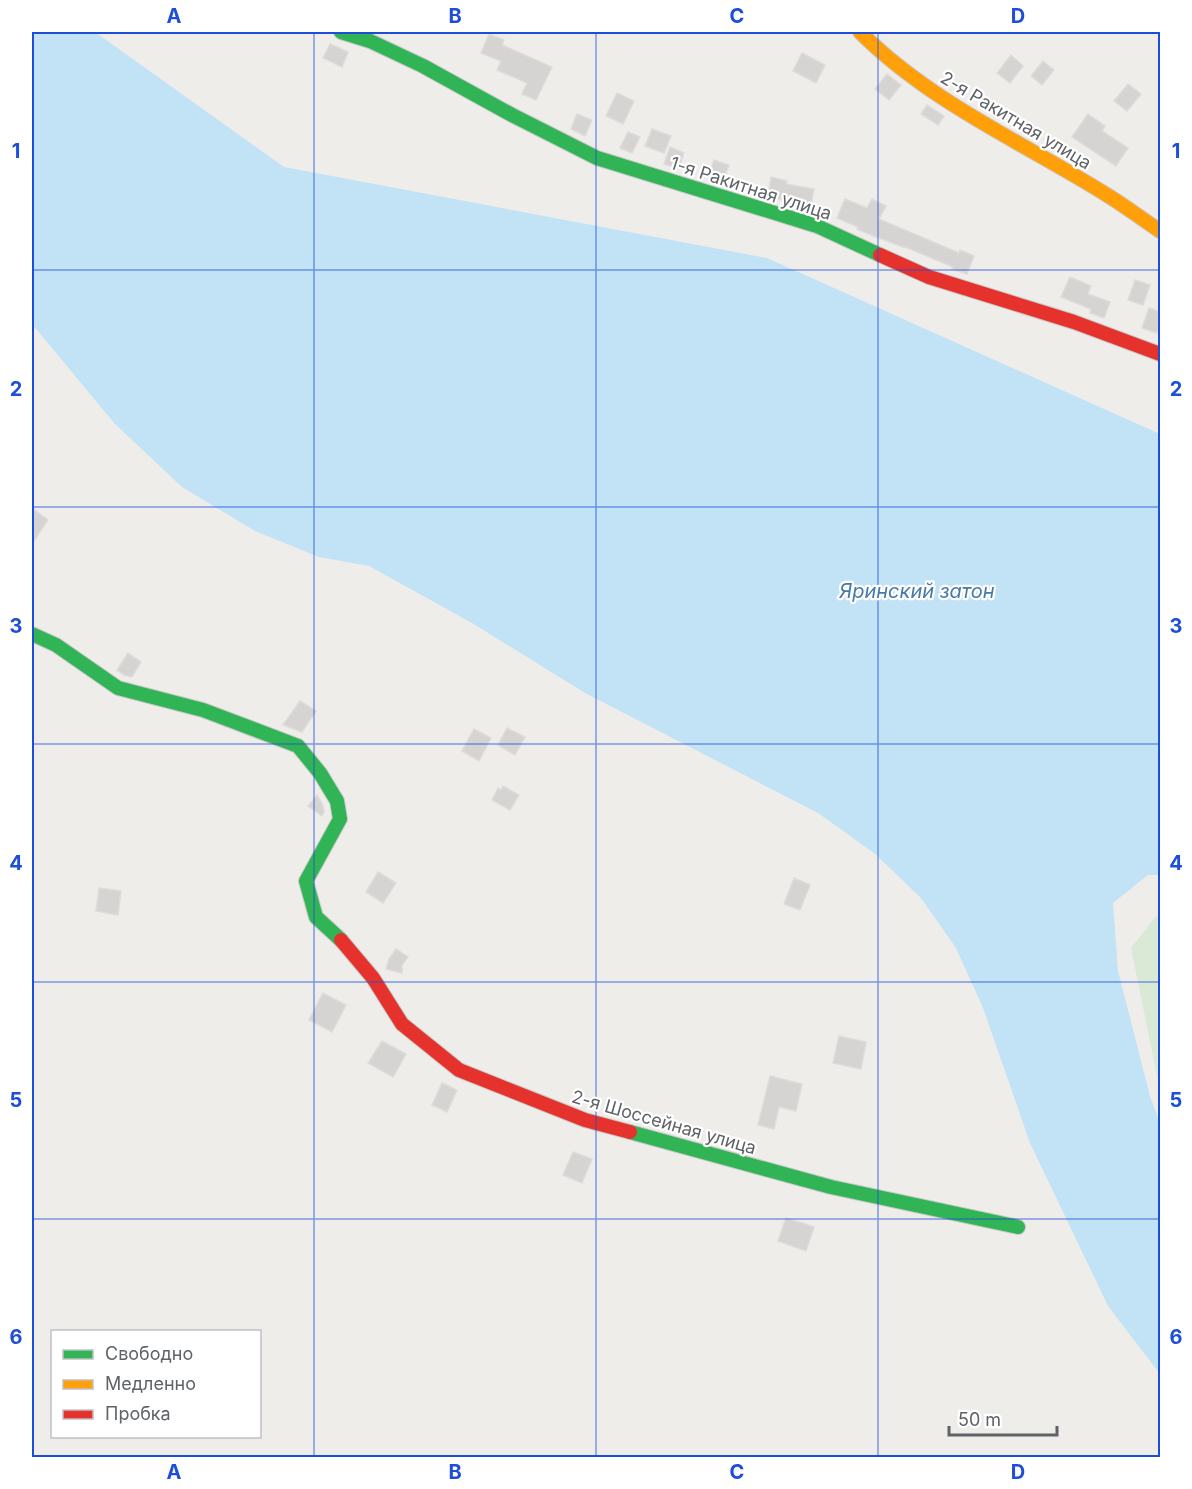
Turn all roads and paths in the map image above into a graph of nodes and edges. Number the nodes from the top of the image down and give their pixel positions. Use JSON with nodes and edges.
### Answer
{"nodes":[{"id":1,"x":341,"y":32,"type":"edge"},
{"id":2,"x":860,"y":32,"type":"edge"},
{"id":3,"x":1161,"y":231,"type":"edge"},
{"id":4,"x":1161,"y":354,"type":"edge"},
{"id":5,"x":32,"y":634,"type":"edge"},
{"id":6,"x":1018,"y":1227,"type":"dead end"}],
"edges":[{"from":1,"to":4,"type":"street","name":"1-я Ракитная улица"},
{"from":2,"to":3,"type":"street","name":"2-я Ракитная улица"},
{"from":5,"to":6,"type":"street","name":"2-я Шоссейная улица"}]}
